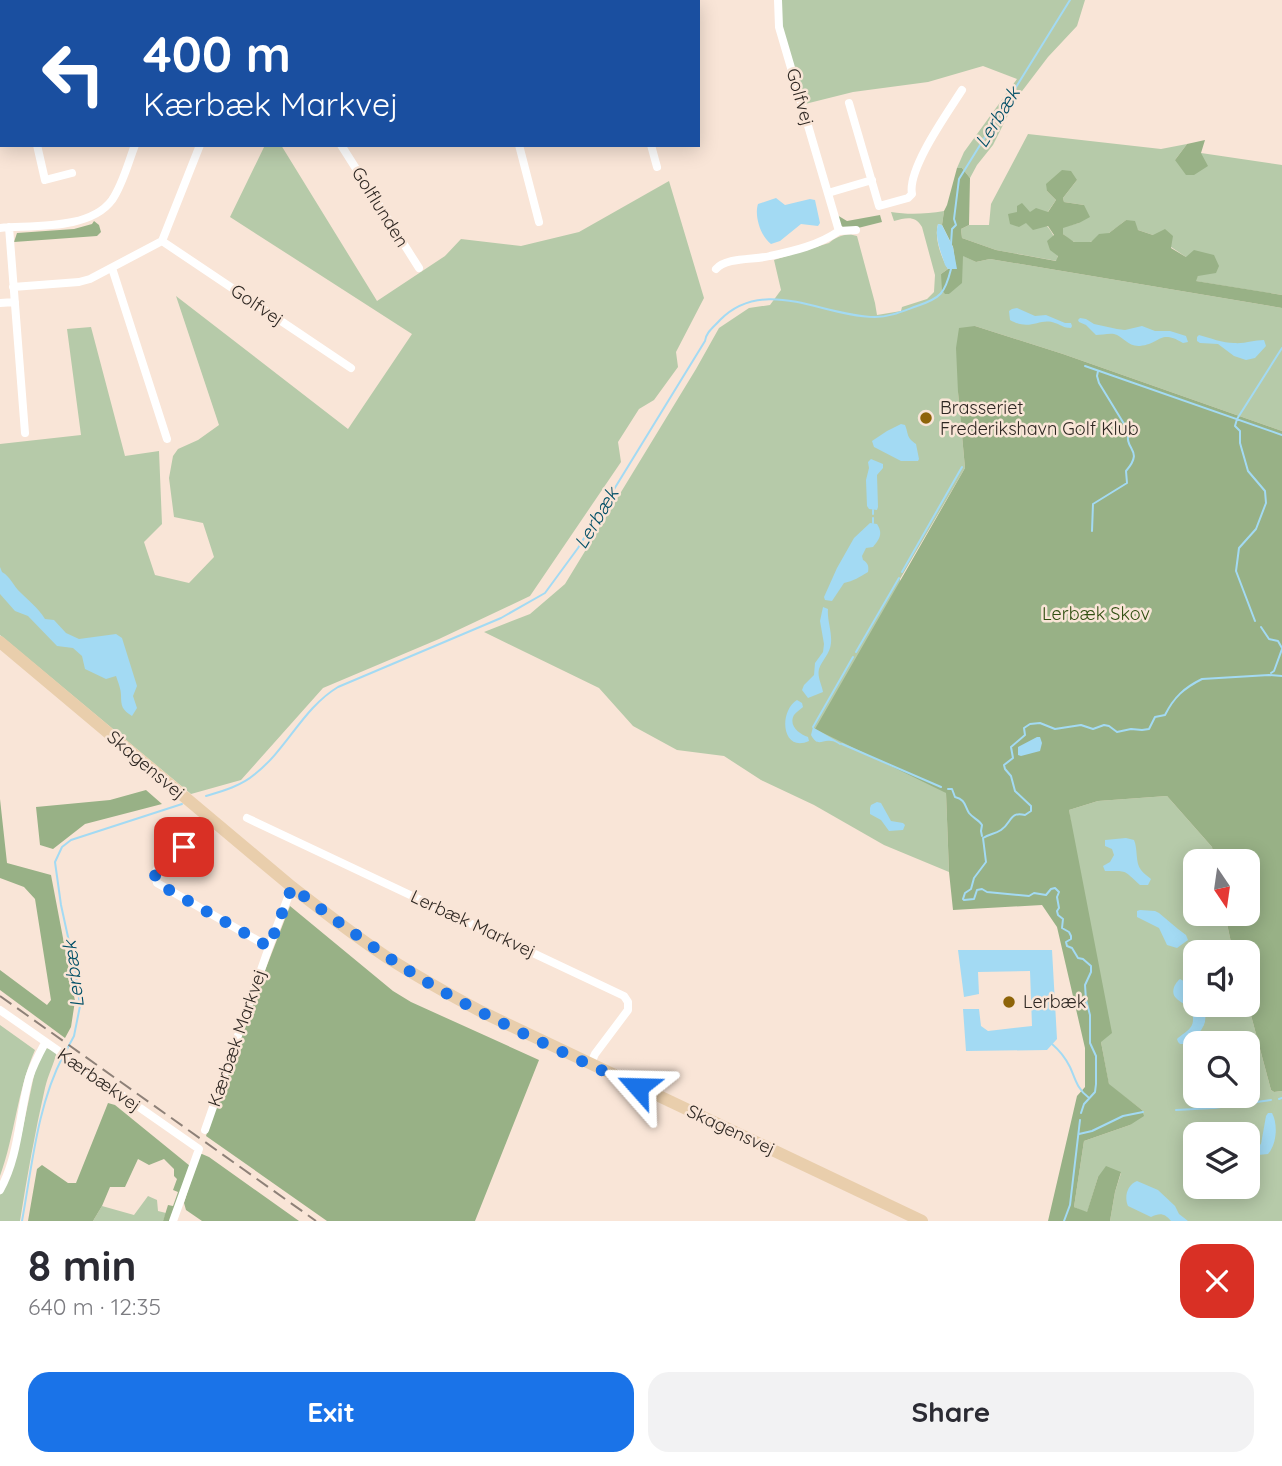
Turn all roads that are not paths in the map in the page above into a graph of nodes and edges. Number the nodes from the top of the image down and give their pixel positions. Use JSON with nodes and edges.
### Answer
{"nodes":[{"id":1,"x":778,"y":0,"type":"edge"},
{"id":2,"x":962,"y":90,"type":"dead end"},
{"id":3,"x":849,"y":103,"type":"dead end"},
{"id":4,"x":37,"y":147,"type":"edge"},
{"id":5,"x":134,"y":147,"type":"edge"},
{"id":6,"x":199,"y":147,"type":"edge"},
{"id":7,"x":342,"y":147,"type":"edge"},
{"id":8,"x":520,"y":147,"type":"edge"},
{"id":9,"x":652,"y":147,"type":"edge"},
{"id":10,"x":657,"y":167,"type":"dead end"},
{"id":11,"x":72,"y":173,"type":"dead end"},
{"id":12,"x":872,"y":180,"type":"junction"},
{"id":13,"x":828,"y":193,"type":"junction"},
{"id":14,"x":539,"y":222,"type":"dead end"},
{"id":15,"x":4,"y":228,"type":"edge"},
{"id":16,"x":856,"y":230,"type":"dead end"},
{"id":17,"x":839,"y":231,"type":"junction"},
{"id":18,"x":162,"y":241,"type":"junction"},
{"id":19,"x":111,"y":268,"type":"junction"},
{"id":20,"x":418,"y":268,"type":"dead end"},
{"id":21,"x":716,"y":269,"type":"dead end"},
{"id":22,"x":13,"y":287,"type":"junction"},
{"id":23,"x":15,"y":302,"type":"junction"},
{"id":24,"x":0,"y":303,"type":"edge"},
{"id":25,"x":351,"y":368,"type":"dead end"},
{"id":26,"x":25,"y":433,"type":"dead end"},
{"id":27,"x":167,"y":439,"type":"dead end"},
{"id":28,"x":0,"y":642,"type":"edge"},
{"id":29,"x":247,"y":818,"type":"dead end"},
{"id":30,"x":185,"y":842,"type":"dead end"},
{"id":31,"x":292,"y":887,"type":"junction"},
{"id":32,"x":269,"y":947,"type":"junction"},
{"id":33,"x":0,"y":1010,"type":"edge"},
{"id":34,"x":45,"y":1043,"type":"junction"},
{"id":35,"x":590,"y":1065,"type":"junction"},
{"id":36,"x":205,"y":1130,"type":"dead end"},
{"id":37,"x":0,"y":1190,"type":"edge"},
{"id":38,"x":173,"y":1221,"type":"edge"},
{"id":39,"x":922,"y":1221,"type":"edge"}],
"edges":[{"from":1,"to":13,"type":"street","name":"Golfvej"},
{"from":2,"to":12,"type":"street"},
{"from":3,"to":12,"type":"street"},
{"from":4,"to":11,"type":"street"},
{"from":5,"to":15,"type":"street"},
{"from":6,"to":18,"type":"street"},
{"from":7,"to":20,"type":"street","name":"Golflunden"},
{"from":8,"to":14,"type":"street"},
{"from":9,"to":10,"type":"street"},
{"from":12,"to":13,"type":"street"},
{"from":13,"to":17,"type":"street","name":"Golfvej"},
{"from":15,"to":22,"type":"street"},
{"from":16,"to":17,"type":"street"},
{"from":17,"to":21,"type":"street"},
{"from":18,"to":19,"type":"street"},
{"from":18,"to":25,"type":"street","name":"Golfvej"},
{"from":19,"to":22,"type":"street"},
{"from":19,"to":27,"type":"street"},
{"from":22,"to":23,"type":"street"},
{"from":23,"to":24,"type":"street"},
{"from":23,"to":26,"type":"street"},
{"from":28,"to":31,"type":"main road","name":"Skagensvej"},
{"from":29,"to":35,"type":"street","name":"Lerbæk Markvej"},
{"from":30,"to":32,"type":"street","name":"Kærbæk Markvej"},
{"from":31,"to":32,"type":"street","name":"Kærbæk Markvej"},
{"from":31,"to":35,"type":"main road","name":"Skagensvej"},
{"from":32,"to":36,"type":"street","name":"Kærbæk Markvej"},
{"from":33,"to":34,"type":"street","name":"Kærbækvej"},
{"from":34,"to":37,"type":"street"},
{"from":34,"to":38,"type":"street","name":"Kærbækvej"},
{"from":35,"to":39,"type":"main road","name":"Skagensvej"}]}
